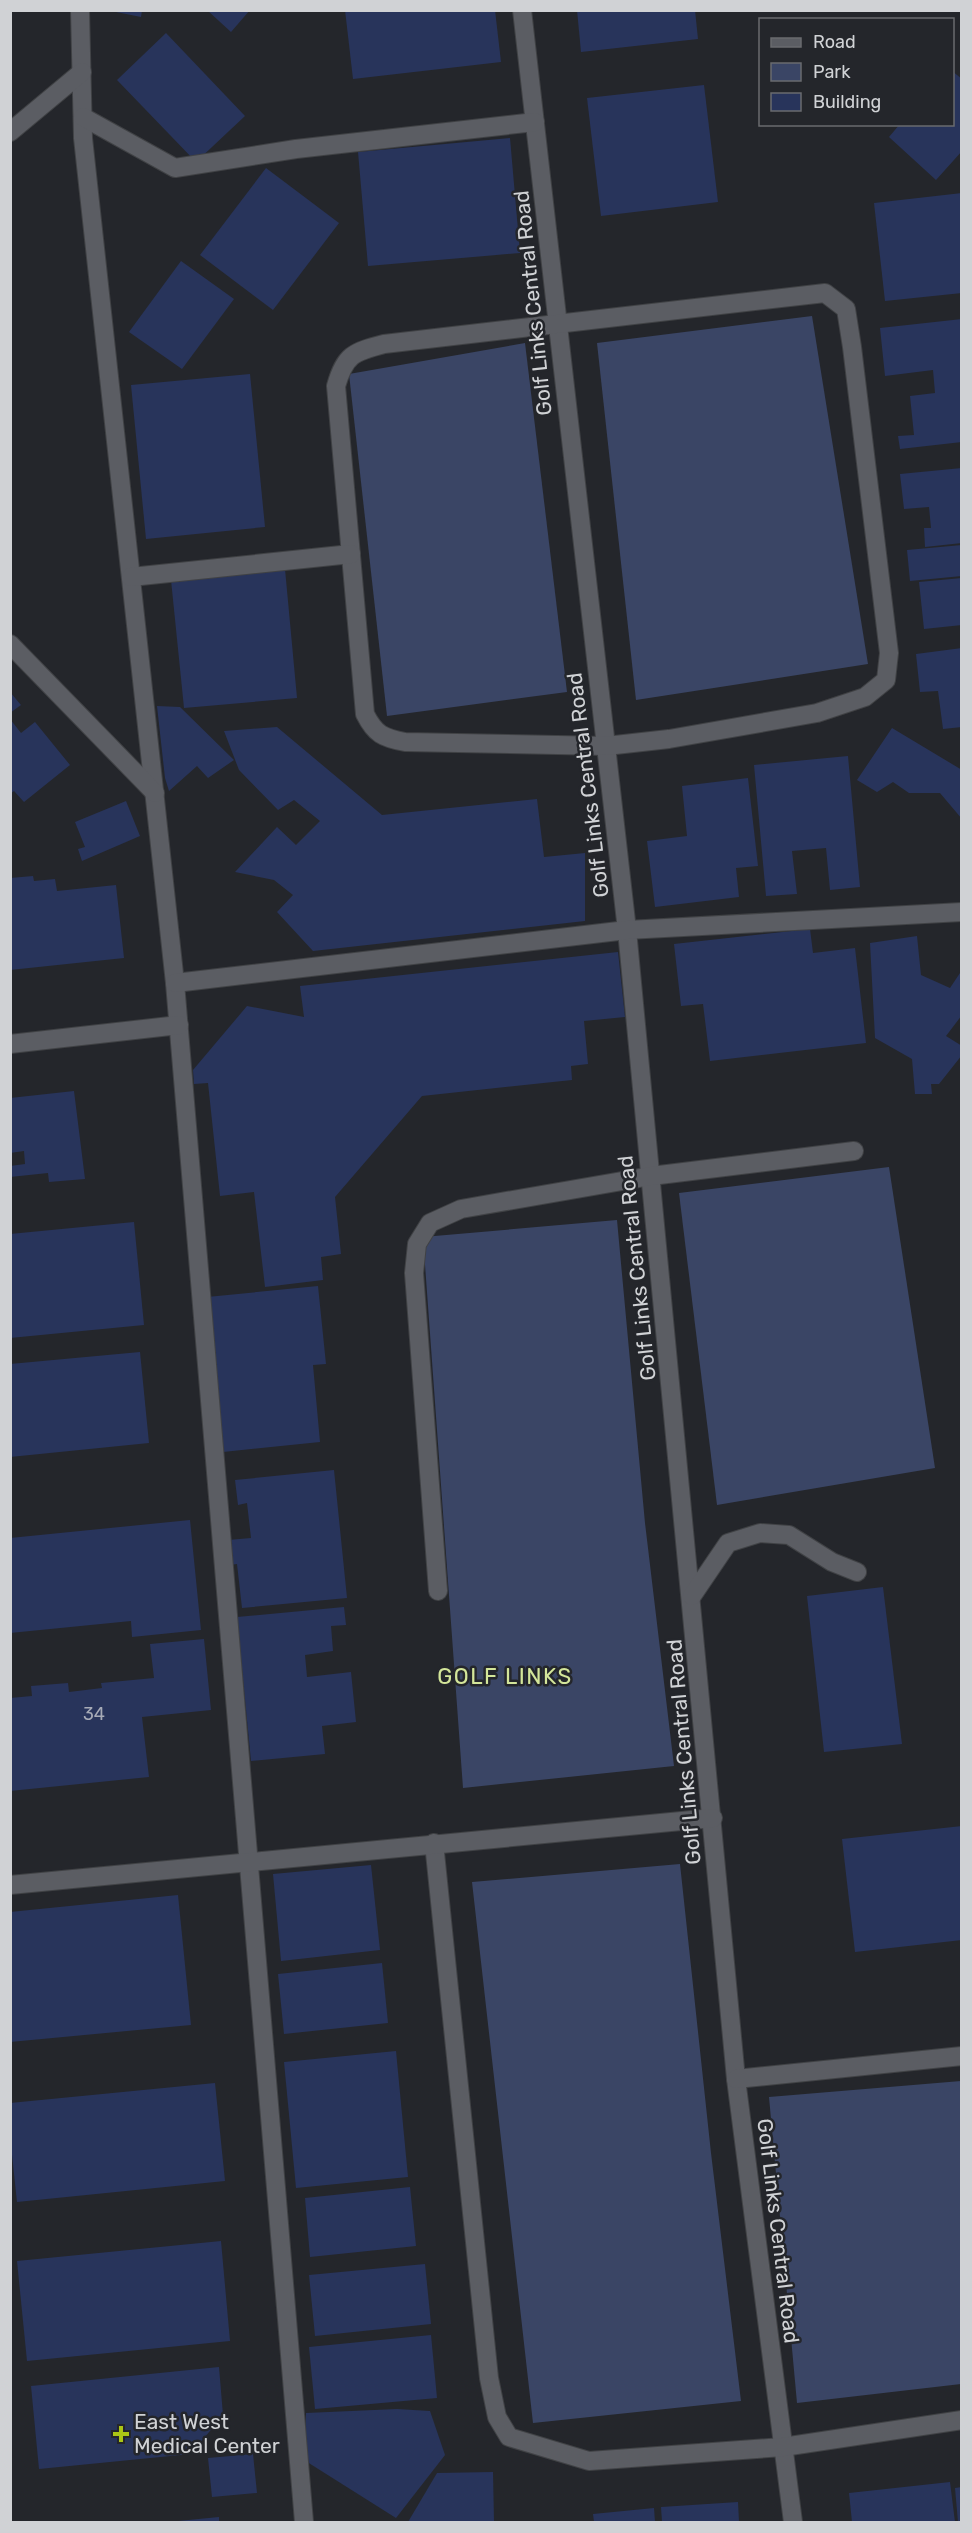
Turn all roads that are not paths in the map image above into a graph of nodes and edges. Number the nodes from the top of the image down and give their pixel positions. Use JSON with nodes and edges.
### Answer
{"nodes":[{"id":1,"x":80,"y":10,"type":"edge"},
{"id":2,"x":522,"y":10,"type":"edge"},
{"id":3,"x":82,"y":72,"type":"junction"},
{"id":4,"x":82,"y":117,"type":"junction"},
{"id":5,"x":535,"y":122,"type":"junction"},
{"id":6,"x":10,"y":132,"type":"edge"},
{"id":7,"x":558,"y":326,"type":"junction"},
{"id":8,"x":351,"y":554,"type":"junction"},
{"id":9,"x":131,"y":577,"type":"junction"},
{"id":10,"x":10,"y":644,"type":"edge"},
{"id":11,"x":606,"y":746,"type":"junction"},
{"id":12,"x":155,"y":793,"type":"junction"},
{"id":13,"x":962,"y":912,"type":"edge"},
{"id":14,"x":627,"y":930,"type":"junction"},
{"id":15,"x":176,"y":983,"type":"junction"},
{"id":16,"x":179,"y":1025,"type":"junction"},
{"id":17,"x":10,"y":1044,"type":"edge"},
{"id":18,"x":854,"y":1151,"type":"dead end"},
{"id":19,"x":651,"y":1176,"type":"junction"},
{"id":20,"x":857,"y":1572,"type":"dead end"},
{"id":21,"x":438,"y":1591,"type":"dead end"},
{"id":22,"x":692,"y":1596,"type":"junction"},
{"id":23,"x":713,"y":1818,"type":"junction"},
{"id":24,"x":434,"y":1844,"type":"junction"},
{"id":25,"x":249,"y":1860,"type":"junction"},
{"id":26,"x":10,"y":1885,"type":"edge"},
{"id":27,"x":962,"y":2056,"type":"edge"},
{"id":28,"x":736,"y":2079,"type":"junction"},
{"id":29,"x":962,"y":2420,"type":"edge"},
{"id":30,"x":783,"y":2446,"type":"junction"},
{"id":31,"x":304,"y":2523,"type":"edge"},
{"id":32,"x":793,"y":2523,"type":"edge"}],
"edges":[{"from":1,"to":3,"type":"street"},
{"from":2,"to":5,"type":"street","name":"Golf Links Central Road"},
{"from":3,"to":4,"type":"street"},
{"from":3,"to":6,"type":"street"},
{"from":4,"to":5,"type":"street"},
{"from":4,"to":9,"type":"street"},
{"from":5,"to":7,"type":"street","name":"Golf Links Central Road"},
{"from":7,"to":8,"type":"street"},
{"from":7,"to":11,"type":"street","name":"Golf Links Central Road"},
{"from":7,"to":11,"type":"street"},
{"from":8,"to":9,"type":"street"},
{"from":8,"to":11,"type":"street"},
{"from":9,"to":12,"type":"street"},
{"from":10,"to":12,"type":"street"},
{"from":11,"to":14,"type":"street","name":"Golf Links Central Road"},
{"from":12,"to":15,"type":"street"},
{"from":13,"to":14,"type":"street"},
{"from":14,"to":15,"type":"street"},
{"from":14,"to":19,"type":"street","name":"Golf Links Central Road"},
{"from":15,"to":16,"type":"street"},
{"from":16,"to":17,"type":"street"},
{"from":16,"to":25,"type":"street"},
{"from":18,"to":19,"type":"street"},
{"from":19,"to":21,"type":"street"},
{"from":19,"to":22,"type":"street","name":"Golf Links Central Road"},
{"from":20,"to":22,"type":"street"},
{"from":22,"to":23,"type":"street","name":"Golf Links Central Road"},
{"from":23,"to":24,"type":"street"},
{"from":23,"to":28,"type":"street","name":"Golf Links Central Road"},
{"from":24,"to":25,"type":"street"},
{"from":24,"to":30,"type":"street"},
{"from":25,"to":26,"type":"street"},
{"from":25,"to":31,"type":"street"},
{"from":27,"to":28,"type":"street"},
{"from":28,"to":30,"type":"street","name":"Golf Links Central Road"},
{"from":29,"to":30,"type":"street"},
{"from":30,"to":32,"type":"street","name":"Golf Links Central Road"}]}
